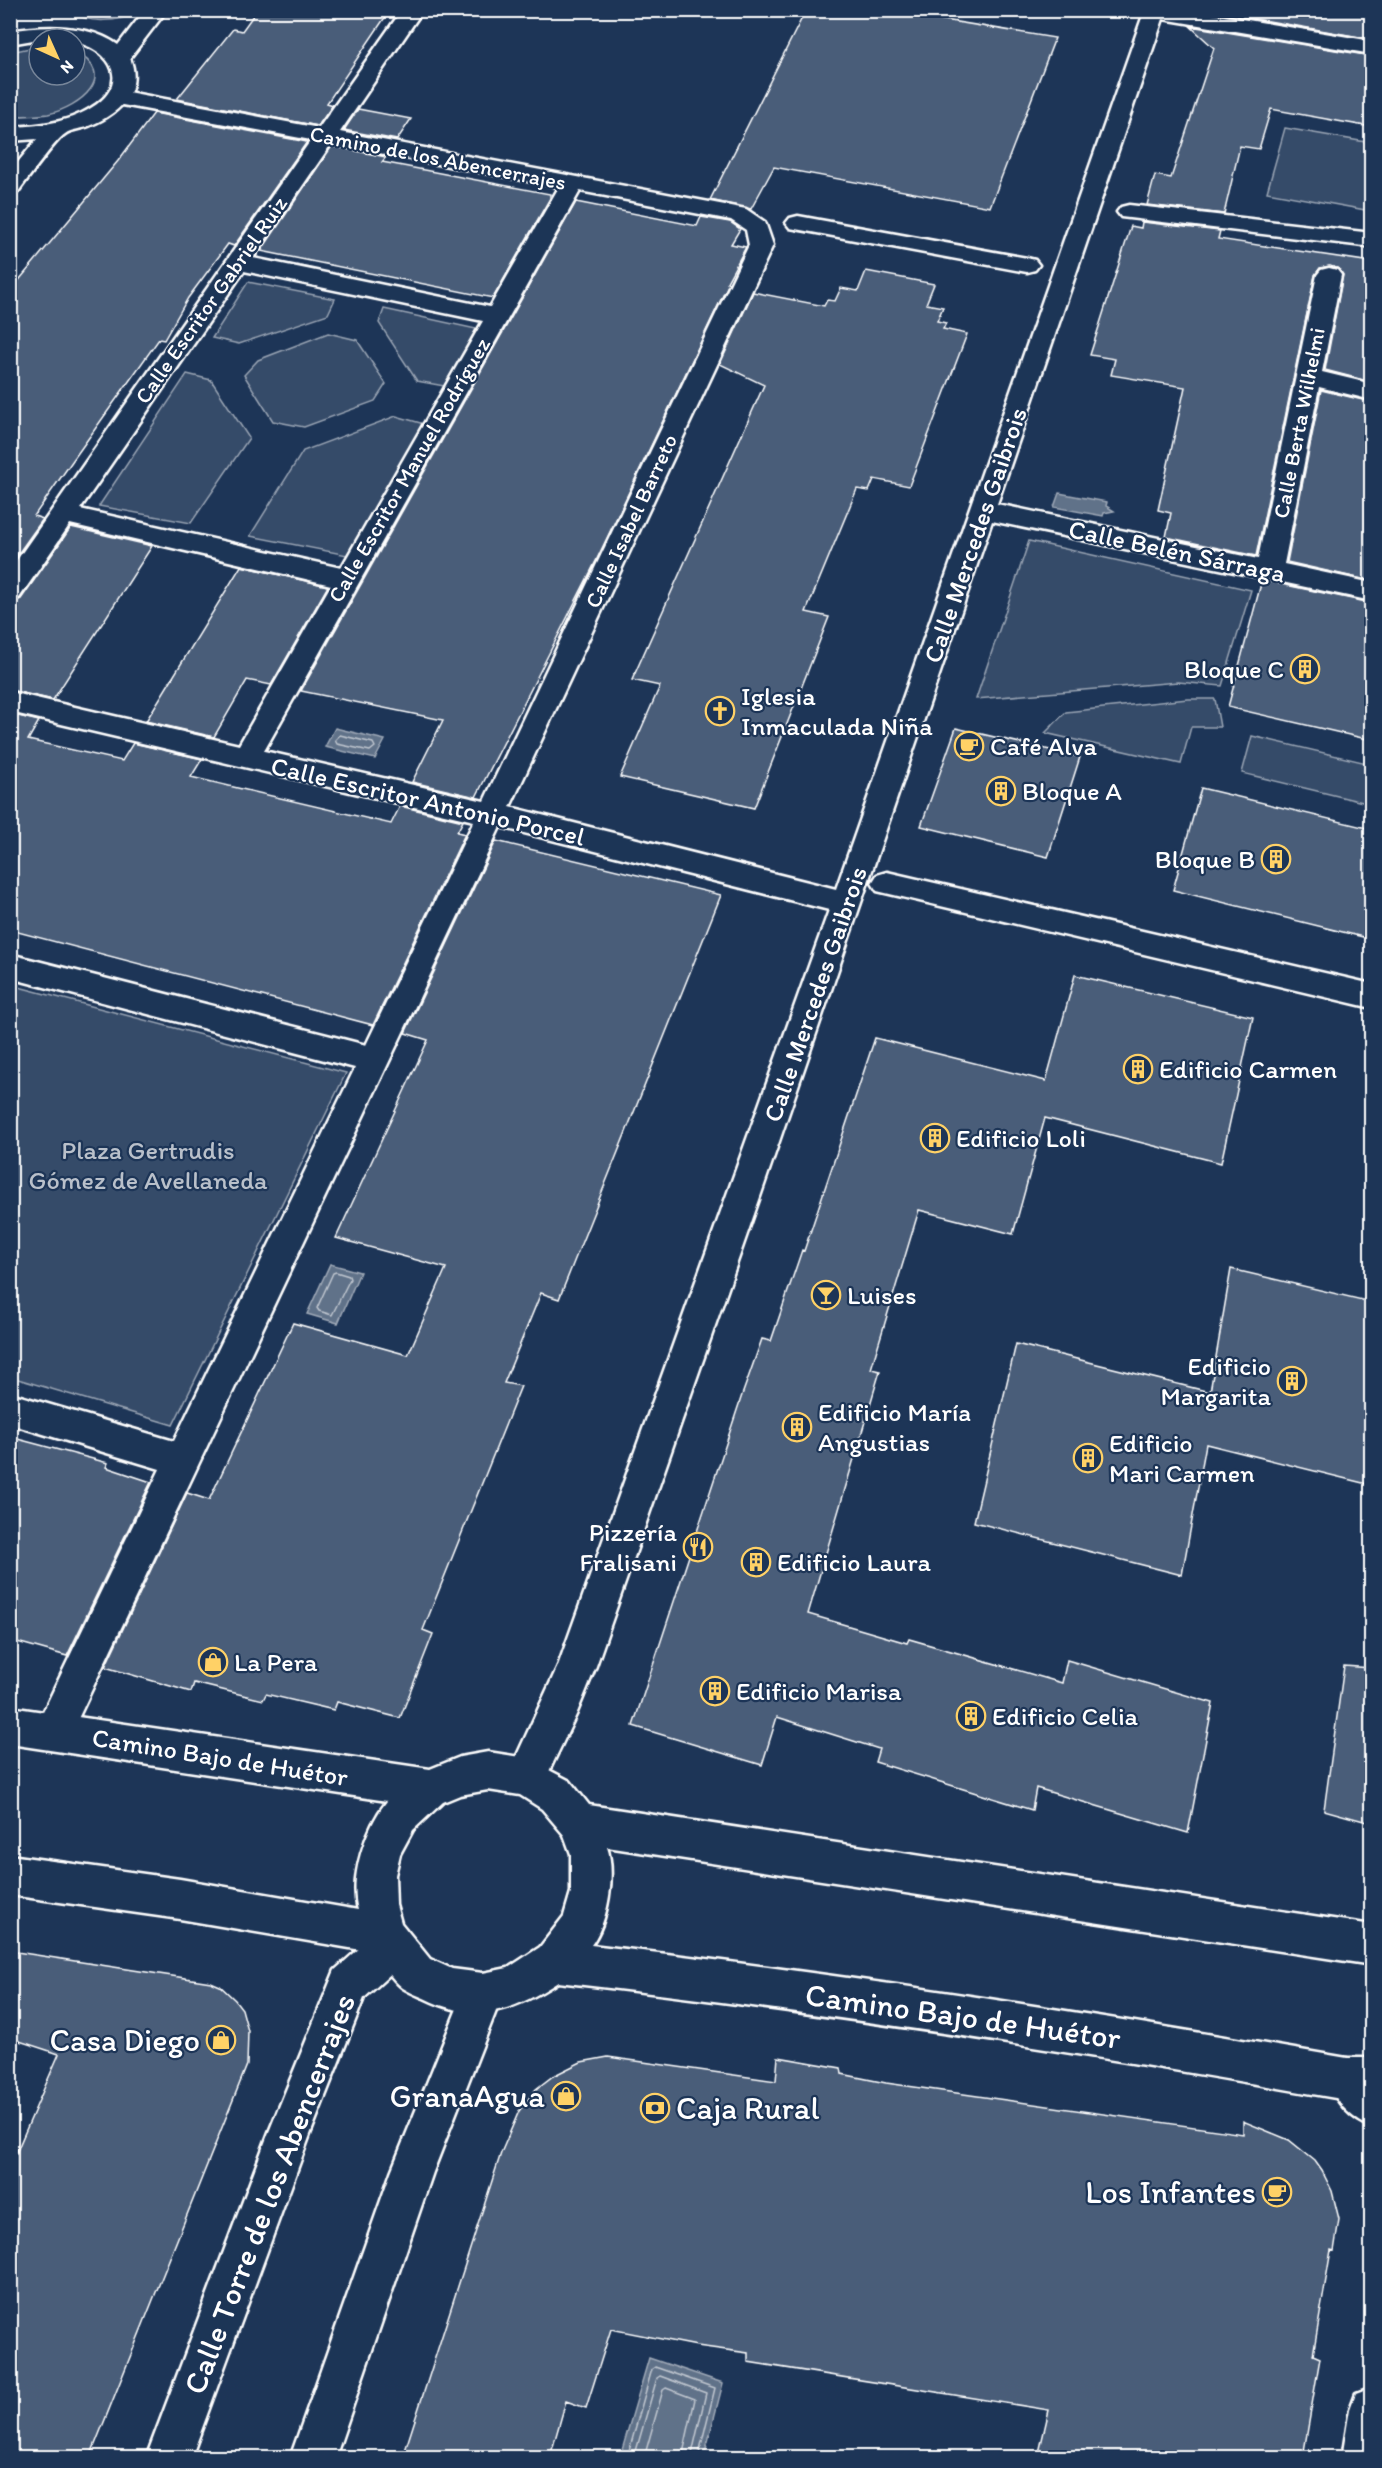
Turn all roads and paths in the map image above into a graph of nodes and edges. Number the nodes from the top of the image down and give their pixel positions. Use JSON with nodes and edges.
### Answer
{"nodes":[{"id":1,"x":41,"y":10,"type":"edge"},
{"id":2,"x":157,"y":10,"type":"edge"},
{"id":3,"x":413,"y":10,"type":"edge"},
{"id":4,"x":1153,"y":11,"type":"edge"},
{"id":5,"x":15,"y":37,"type":"edge"},
{"id":6,"x":1371,"y":48,"type":"edge"},
{"id":7,"x":119,"y":58,"type":"junction"},
{"id":8,"x":117,"y":97,"type":"junction"},
{"id":9,"x":57,"y":130,"type":"junction"},
{"id":10,"x":10,"y":134,"type":"edge"},
{"id":11,"x":327,"y":137,"type":"junction"},
{"id":12,"x":573,"y":183,"type":"junction"},
{"id":13,"x":10,"y":187,"type":"edge"},
{"id":14,"x":1129,"y":212,"type":"dead end"},
{"id":15,"x":798,"y":223,"type":"dead end"},
{"id":16,"x":757,"y":226,"type":"joint"},
{"id":17,"x":1371,"y":240,"type":"edge"},
{"id":18,"x":237,"y":262,"type":"junction"},
{"id":19,"x":1027,"y":265,"type":"dead end"},
{"id":20,"x":1329,"y":275,"type":"dead end"},
{"id":21,"x":497,"y":316,"type":"junction"},
{"id":22,"x":1308,"y":377,"type":"junction"},
{"id":23,"x":1371,"y":392,"type":"edge"},
{"id":24,"x":983,"y":510,"type":"junction"},
{"id":25,"x":63,"y":514,"type":"junction"},
{"id":26,"x":1269,"y":571,"type":"junction"},
{"id":27,"x":347,"y":579,"type":"junction"},
{"id":28,"x":10,"y":591,"type":"edge"},
{"id":29,"x":1371,"y":592,"type":"edge"},
{"id":30,"x":10,"y":702,"type":"edge"},
{"id":31,"x":246,"y":758,"type":"junction"},
{"id":32,"x":492,"y":814,"type":"junction"},
{"id":33,"x":887,"y":883,"type":"dead end"},
{"id":34,"x":845,"y":903,"type":"junction"},
{"id":35,"x":10,"y":966,"type":"edge"},
{"id":36,"x":1371,"y":996,"type":"edge"},
{"id":37,"x":374,"y":1060,"type":"junction"},
{"id":38,"x":10,"y":1408,"type":"edge"},
{"id":39,"x":183,"y":1460,"type":"junction"},
{"id":40,"x":10,"y":1725,"type":"edge"},
{"id":41,"x":52,"y":1731,"type":"junction"},
{"id":42,"x":526,"y":1777,"type":"junction"},
{"id":43,"x":430,"y":1788,"type":"junction"},
{"id":44,"x":579,"y":1822,"type":"junction"},
{"id":45,"x":10,"y":1875,"type":"edge"},
{"id":46,"x":388,"y":1940,"type":"junction"},
{"id":47,"x":1371,"y":1945,"type":"edge"},
{"id":48,"x":554,"y":1961,"type":"junction"},
{"id":49,"x":483,"y":1993,"type":"junction"},
{"id":50,"x":1363,"y":2088,"type":"edge"},
{"id":51,"x":1371,"y":2409,"type":"edge"},
{"id":52,"x":168,"y":2457,"type":"edge"},
{"id":53,"x":312,"y":2457,"type":"edge"},
{"id":54,"x":1364,"y":2457,"type":"edge"}],
"edges":[{"from":1,"to":5,"type":"street"},
{"from":2,"to":7,"type":"street"},
{"from":3,"to":11,"type":"street","name":"Calle Escritor Gabriel Ruiz"},
{"from":4,"to":6,"type":"street"},
{"from":4,"to":24,"type":"street","name":"Calle Mercedes Gaibrois"},
{"from":5,"to":7,"type":"street"},
{"from":7,"to":8,"type":"street"},
{"from":8,"to":9,"type":"street"},
{"from":8,"to":11,"type":"street","name":"Camino de los Abencerrajes"},
{"from":9,"to":10,"type":"street"},
{"from":9,"to":13,"type":"street"},
{"from":11,"to":12,"type":"street","name":"Camino de los Abencerrajes"},
{"from":11,"to":18,"type":"street","name":"Calle Escritor Gabriel Ruiz"},
{"from":12,"to":16,"type":"street","name":"Camino de los Abencerrajes"},
{"from":12,"to":21,"type":"street","name":"Calle Escritor Manuel Rodríguez"},
{"from":14,"to":17,"type":"street"},
{"from":15,"to":19,"type":"street"},
{"from":16,"to":32,"type":"street","name":"Calle Isabel Barreto"},
{"from":18,"to":21,"type":"street"},
{"from":18,"to":25,"type":"street","name":"Calle Escritor Gabriel Ruiz"},
{"from":20,"to":22,"type":"street","name":"Calle Berta Wilhelmi"},
{"from":21,"to":27,"type":"street","name":"Calle Escritor Manuel Rodríguez"},
{"from":22,"to":23,"type":"street"},
{"from":22,"to":26,"type":"street","name":"Calle Berta Wilhelmi"},
{"from":24,"to":26,"type":"street","name":"Calle Belén Sárraga"},
{"from":24,"to":34,"type":"street","name":"Calle Mercedes Gaibrois"},
{"from":25,"to":27,"type":"street"},
{"from":25,"to":28,"type":"street","name":"Calle Escritor Gabriel Ruiz"},
{"from":26,"to":29,"type":"street","name":"Calle Belén Sárraga"},
{"from":27,"to":31,"type":"street","name":"Calle Escritor Manuel Rodríguez"},
{"from":30,"to":31,"type":"street","name":"Calle Escritor Antonio Porcel"},
{"from":31,"to":32,"type":"street","name":"Calle Escritor Antonio Porcel"},
{"from":32,"to":34,"type":"street","name":"Calle Escritor Antonio Porcel"},
{"from":32,"to":37,"type":"street"},
{"from":33,"to":36,"type":"street"},
{"from":34,"to":42,"type":"street","name":"Calle Mercedes Gaibrois"},
{"from":35,"to":37,"type":"street"},
{"from":37,"to":39,"type":"street"},
{"from":38,"to":39,"type":"street"},
{"from":39,"to":41,"type":"street"},
{"from":40,"to":41,"type":"street","name":"Camino Bajo de Huétor"},
{"from":41,"to":43,"type":"street","name":"Camino Bajo de Huétor"},
{"from":42,"to":43,"type":"street"},
{"from":42,"to":44,"type":"street"},
{"from":43,"to":46,"type":"street"},
{"from":44,"to":47,"type":"street"},
{"from":44,"to":48,"type":"street"},
{"from":45,"to":46,"type":"street"},
{"from":46,"to":49,"type":"street"},
{"from":46,"to":52,"type":"street","name":"Calle Torre de los Abencerrajes"},
{"from":48,"to":49,"type":"street"},
{"from":48,"to":50,"type":"street","name":"Camino Bajo de Huétor"},
{"from":49,"to":53,"type":"street"},
{"from":51,"to":54,"type":"street"}]}
